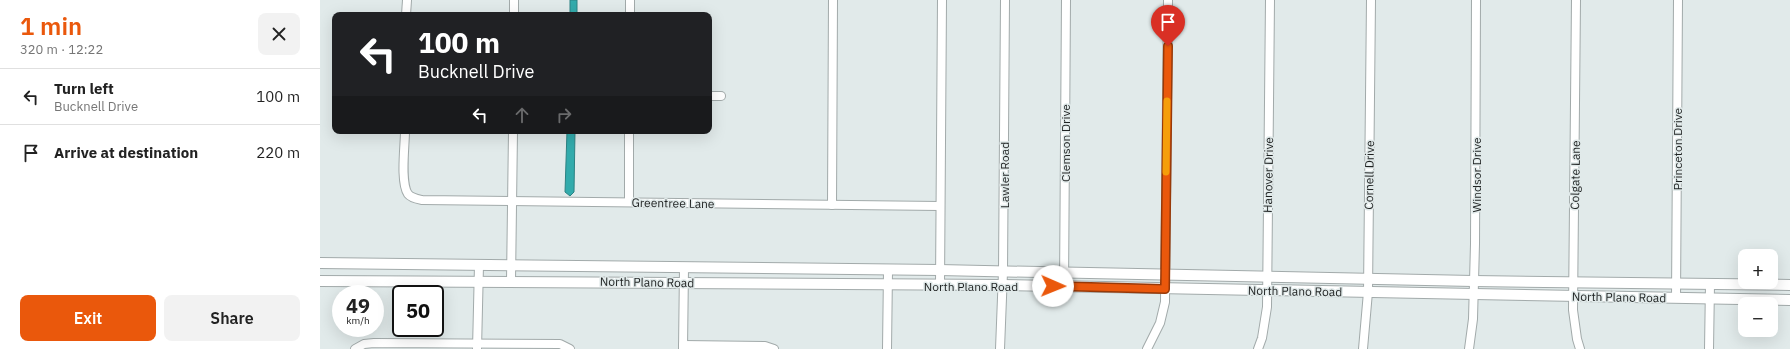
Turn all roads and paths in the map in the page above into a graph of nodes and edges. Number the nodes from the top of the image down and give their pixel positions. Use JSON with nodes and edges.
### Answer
{"nodes":[{"id":1,"x":407,"y":0,"type":"edge"},
{"id":2,"x":514,"y":0,"type":"edge"},
{"id":3,"x":630,"y":0,"type":"edge"},
{"id":4,"x":833,"y":0,"type":"edge"},
{"id":5,"x":942,"y":0,"type":"edge"},
{"id":6,"x":1005,"y":0,"type":"edge"},
{"id":7,"x":1066,"y":0,"type":"edge"},
{"id":8,"x":1168,"y":0,"type":"edge"},
{"id":9,"x":1270,"y":0,"type":"edge"},
{"id":10,"x":1371,"y":0,"type":"edge"},
{"id":11,"x":1476,"y":0,"type":"edge"},
{"id":12,"x":1576,"y":0,"type":"edge"},
{"id":13,"x":1678,"y":0,"type":"edge"},
{"id":14,"x":406,"y":12,"type":"edge"},
{"id":15,"x":514,"y":12,"type":"edge"},
{"id":16,"x":630,"y":12,"type":"edge"},
{"id":17,"x":712,"y":96,"type":"edge"},
{"id":18,"x":721,"y":96,"type":"dead end"},
{"id":19,"x":405,"y":134,"type":"edge"},
{"id":20,"x":513,"y":134,"type":"edge"},
{"id":21,"x":629,"y":134,"type":"edge"},
{"id":22,"x":512,"y":202,"type":"junction"},
{"id":23,"x":629,"y":202,"type":"junction"},
{"id":24,"x":832,"y":205,"type":"junction"},
{"id":25,"x":940,"y":206,"type":"junction"},
{"id":26,"x":320,"y":264,"type":"edge"},
{"id":27,"x":479,"y":266,"type":"junction"},
{"id":28,"x":511,"y":266,"type":"junction"},
{"id":29,"x":684,"y":268,"type":"junction"},
{"id":30,"x":888,"y":270,"type":"junction"},
{"id":31,"x":939,"y":270,"type":"junction"},
{"id":32,"x":1004,"y":272,"type":"junction"},
{"id":33,"x":1064,"y":272,"type":"junction"},
{"id":34,"x":1165,"y":274,"type":"junction"},
{"id":35,"x":1266,"y":276,"type":"junction"},
{"id":36,"x":1368,"y":278,"type":"junction"},
{"id":37,"x":320,"y":281,"type":"edge"},
{"id":38,"x":479,"y":281,"type":"junction"},
{"id":39,"x":511,"y":281,"type":"junction"},
{"id":40,"x":1474,"y":281,"type":"junction"},
{"id":41,"x":683,"y":282,"type":"junction"},
{"id":42,"x":1574,"y":282,"type":"junction"},
{"id":43,"x":1676,"y":283,"type":"junction"},
{"id":44,"x":1710,"y":284,"type":"junction"},
{"id":45,"x":940,"y":285,"type":"junction"},
{"id":46,"x":1003,"y":285,"type":"junction"},
{"id":47,"x":1790,"y":285,"type":"edge"},
{"id":48,"x":888,"y":286,"type":"junction"},
{"id":49,"x":1064,"y":287,"type":"junction"},
{"id":50,"x":1165,"y":289,"type":"junction"},
{"id":51,"x":1267,"y":291,"type":"junction"},
{"id":52,"x":1368,"y":292,"type":"junction"},
{"id":53,"x":1473,"y":293,"type":"junction"},
{"id":54,"x":1574,"y":296,"type":"junction"},
{"id":55,"x":1790,"y":296,"type":"edge"},
{"id":56,"x":1676,"y":298,"type":"junction"},
{"id":57,"x":1778,"y":298,"type":"edge"},
{"id":58,"x":1709,"y":299,"type":"junction"},
{"id":59,"x":1738,"y":299,"type":"edge"},
{"id":60,"x":1778,"y":300,"type":"edge"},
{"id":61,"x":1790,"y":300,"type":"edge"},
{"id":62,"x":477,"y":346,"type":"edge"},
{"id":63,"x":683,"y":347,"type":"edge"},
{"id":64,"x":355,"y":349,"type":"edge"},
{"id":65,"x":570,"y":349,"type":"edge"},
{"id":66,"x":774,"y":349,"type":"edge"},
{"id":67,"x":887,"y":349,"type":"edge"},
{"id":68,"x":1000,"y":349,"type":"edge"},
{"id":69,"x":1147,"y":349,"type":"edge"},
{"id":70,"x":1258,"y":349,"type":"edge"},
{"id":71,"x":1363,"y":349,"type":"edge"},
{"id":72,"x":1469,"y":349,"type":"edge"},
{"id":73,"x":1580,"y":349,"type":"edge"},
{"id":74,"x":1709,"y":349,"type":"edge"}],
"edges":[{"from":1,"to":14,"type":"street"},
{"from":2,"to":15,"type":"street"},
{"from":3,"to":16,"type":"street"},
{"from":4,"to":24,"type":"street"},
{"from":5,"to":25,"type":"street"},
{"from":6,"to":32,"type":"street","name":"Lawler Road"},
{"from":7,"to":33,"type":"street","name":"Clemson Drive"},
{"from":8,"to":34,"type":"street"},
{"from":9,"to":35,"type":"street","name":"Hanover Drive"},
{"from":10,"to":36,"type":"street","name":"Cornell Drive"},
{"from":11,"to":40,"type":"street","name":"Windsor Drive"},
{"from":12,"to":42,"type":"street","name":"Colgate Lane"},
{"from":13,"to":43,"type":"street","name":"Princeton Drive"},
{"from":17,"to":18,"type":"street"},
{"from":19,"to":22,"type":"street","name":"Greentree Lane"},
{"from":20,"to":22,"type":"street"},
{"from":21,"to":23,"type":"street"},
{"from":22,"to":23,"type":"street","name":"Greentree Lane"},
{"from":22,"to":28,"type":"street"},
{"from":23,"to":24,"type":"street","name":"Greentree Lane"},
{"from":24,"to":25,"type":"street","name":"Greentree Lane"},
{"from":25,"to":31,"type":"street"},
{"from":26,"to":27,"type":"main road","name":"North Plano Road"},
{"from":27,"to":28,"type":"main road","name":"North Plano Road"},
{"from":27,"to":38,"type":"street"},
{"from":28,"to":29,"type":"main road","name":"North Plano Road"},
{"from":28,"to":39,"type":"street"},
{"from":29,"to":30,"type":"main road","name":"North Plano Road"},
{"from":29,"to":41,"type":"street"},
{"from":30,"to":31,"type":"main road","name":"North Plano Road"},
{"from":30,"to":48,"type":"street"},
{"from":31,"to":32,"type":"main road","name":"North Plano Road"},
{"from":31,"to":45,"type":"street"},
{"from":32,"to":33,"type":"main road","name":"North Plano Road"},
{"from":32,"to":46,"type":"street","name":"Lawler Road"},
{"from":33,"to":34,"type":"main road","name":"North Plano Road"},
{"from":33,"to":49,"type":"street","name":"Clemson Drive"},
{"from":34,"to":35,"type":"main road","name":"North Plano Road"},
{"from":34,"to":50,"type":"street"},
{"from":35,"to":36,"type":"main road","name":"North Plano Road"},
{"from":35,"to":51,"type":"street","name":"Hanover Drive"},
{"from":36,"to":40,"type":"main road","name":"North Plano Road"},
{"from":36,"to":52,"type":"street","name":"Cornell Drive"},
{"from":37,"to":38,"type":"main road","name":"North Plano Road"},
{"from":38,"to":39,"type":"main road","name":"North Plano Road"},
{"from":38,"to":62,"type":"street"},
{"from":39,"to":41,"type":"main road","name":"North Plano Road"},
{"from":40,"to":42,"type":"main road","name":"North Plano Road"},
{"from":40,"to":53,"type":"street","name":"Windsor Drive"},
{"from":41,"to":48,"type":"main road","name":"North Plano Road"},
{"from":41,"to":63,"type":"street"},
{"from":42,"to":43,"type":"main road","name":"North Plano Road"},
{"from":42,"to":54,"type":"street","name":"Colgate Lane"},
{"from":43,"to":44,"type":"main road","name":"North Plano Road"},
{"from":43,"to":56,"type":"street","name":"Princeton Drive"},
{"from":44,"to":47,"type":"main road","name":"North Plano Road"},
{"from":44,"to":58,"type":"street"},
{"from":45,"to":46,"type":"main road","name":"North Plano Road"},
{"from":45,"to":48,"type":"main road","name":"North Plano Road"},
{"from":46,"to":49,"type":"main road","name":"North Plano Road"},
{"from":46,"to":68,"type":"street","name":"Lawler Road"},
{"from":48,"to":67,"type":"street"},
{"from":49,"to":50,"type":"main road","name":"North Plano Road"},
{"from":50,"to":51,"type":"main road","name":"North Plano Road"},
{"from":50,"to":69,"type":"street"},
{"from":51,"to":52,"type":"main road","name":"North Plano Road"},
{"from":51,"to":70,"type":"street","name":"Hanover Drive"},
{"from":52,"to":53,"type":"main road","name":"North Plano Road"},
{"from":52,"to":71,"type":"street","name":"Cornell Drive"},
{"from":53,"to":54,"type":"main road","name":"North Plano Road"},
{"from":53,"to":72,"type":"street","name":"Windsor Drive"},
{"from":54,"to":56,"type":"main road","name":"North Plano Road"},
{"from":54,"to":73,"type":"street","name":"Colgate Lane"},
{"from":55,"to":57,"type":"main road"},
{"from":56,"to":58,"type":"main road","name":"North Plano Road"},
{"from":58,"to":59,"type":"main road","name":"North Plano Road"},
{"from":58,"to":74,"type":"street"},
{"from":60,"to":61,"type":"main road","name":"North Plano Road"},
{"from":62,"to":64,"type":"street"},
{"from":62,"to":65,"type":"street"},
{"from":63,"to":66,"type":"street"}]}
